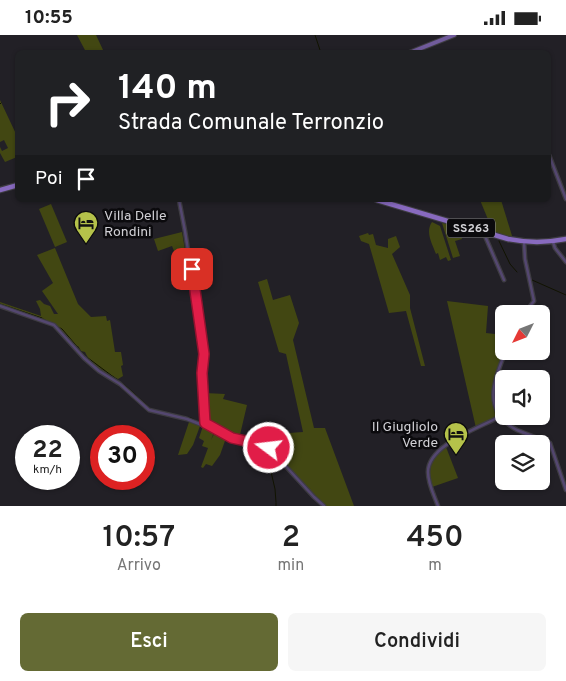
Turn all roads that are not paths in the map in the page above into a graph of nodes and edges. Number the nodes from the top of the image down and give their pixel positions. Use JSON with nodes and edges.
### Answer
{"nodes":[{"id":1,"x":454,"y":35,"type":"edge"},
{"id":2,"x":416,"y":50,"type":"edge"},
{"id":3,"x":551,"y":160,"type":"edge"},
{"id":4,"x":15,"y":186,"type":"edge"},
{"id":5,"x":0,"y":190,"type":"edge"},
{"id":6,"x":566,"y":199,"type":"edge"},
{"id":7,"x":179,"y":202,"type":"edge"},
{"id":8,"x":384,"y":202,"type":"edge"},
{"id":9,"x":485,"y":233,"type":"junction"},
{"id":10,"x":566,"y":239,"type":"edge"},
{"id":11,"x":553,"y":242,"type":"junction"},
{"id":12,"x":524,"y":243,"type":"junction"},
{"id":13,"x":566,"y":262,"type":"edge"},
{"id":14,"x":504,"y":280,"type":"dead end"},
{"id":15,"x":0,"y":305,"type":"edge"},
{"id":16,"x":531,"y":305,"type":"edge"},
{"id":17,"x":495,"y":381,"type":"edge"},
{"id":18,"x":495,"y":407,"type":"edge"},
{"id":19,"x":495,"y":419,"type":"edge"},
{"id":20,"x":205,"y":423,"type":"junction"},
{"id":21,"x":510,"y":425,"type":"edge"},
{"id":22,"x":566,"y":490,"type":"edge"},
{"id":23,"x":324,"y":506,"type":"edge"},
{"id":24,"x":438,"y":506,"type":"edge"}],
"edges":[{"from":1,"to":2,"type":"street"},
{"from":3,"to":6,"type":"street"},
{"from":4,"to":5,"type":"main road"},
{"from":7,"to":20,"type":"street"},
{"from":8,"to":9,"type":"main road","number":"SS263"},
{"from":9,"to":12,"type":"main road","number":"SS263"},
{"from":9,"to":14,"type":"street"},
{"from":10,"to":11,"type":"main road","number":"SS263"},
{"from":11,"to":12,"type":"main road","number":"SS263"},
{"from":11,"to":13,"type":"street"},
{"from":12,"to":16,"type":"street"},
{"from":15,"to":20,"type":"street"},
{"from":17,"to":18,"type":"street"},
{"from":19,"to":24,"type":"street"},
{"from":20,"to":23,"type":"street"},
{"from":21,"to":22,"type":"street"}]}
